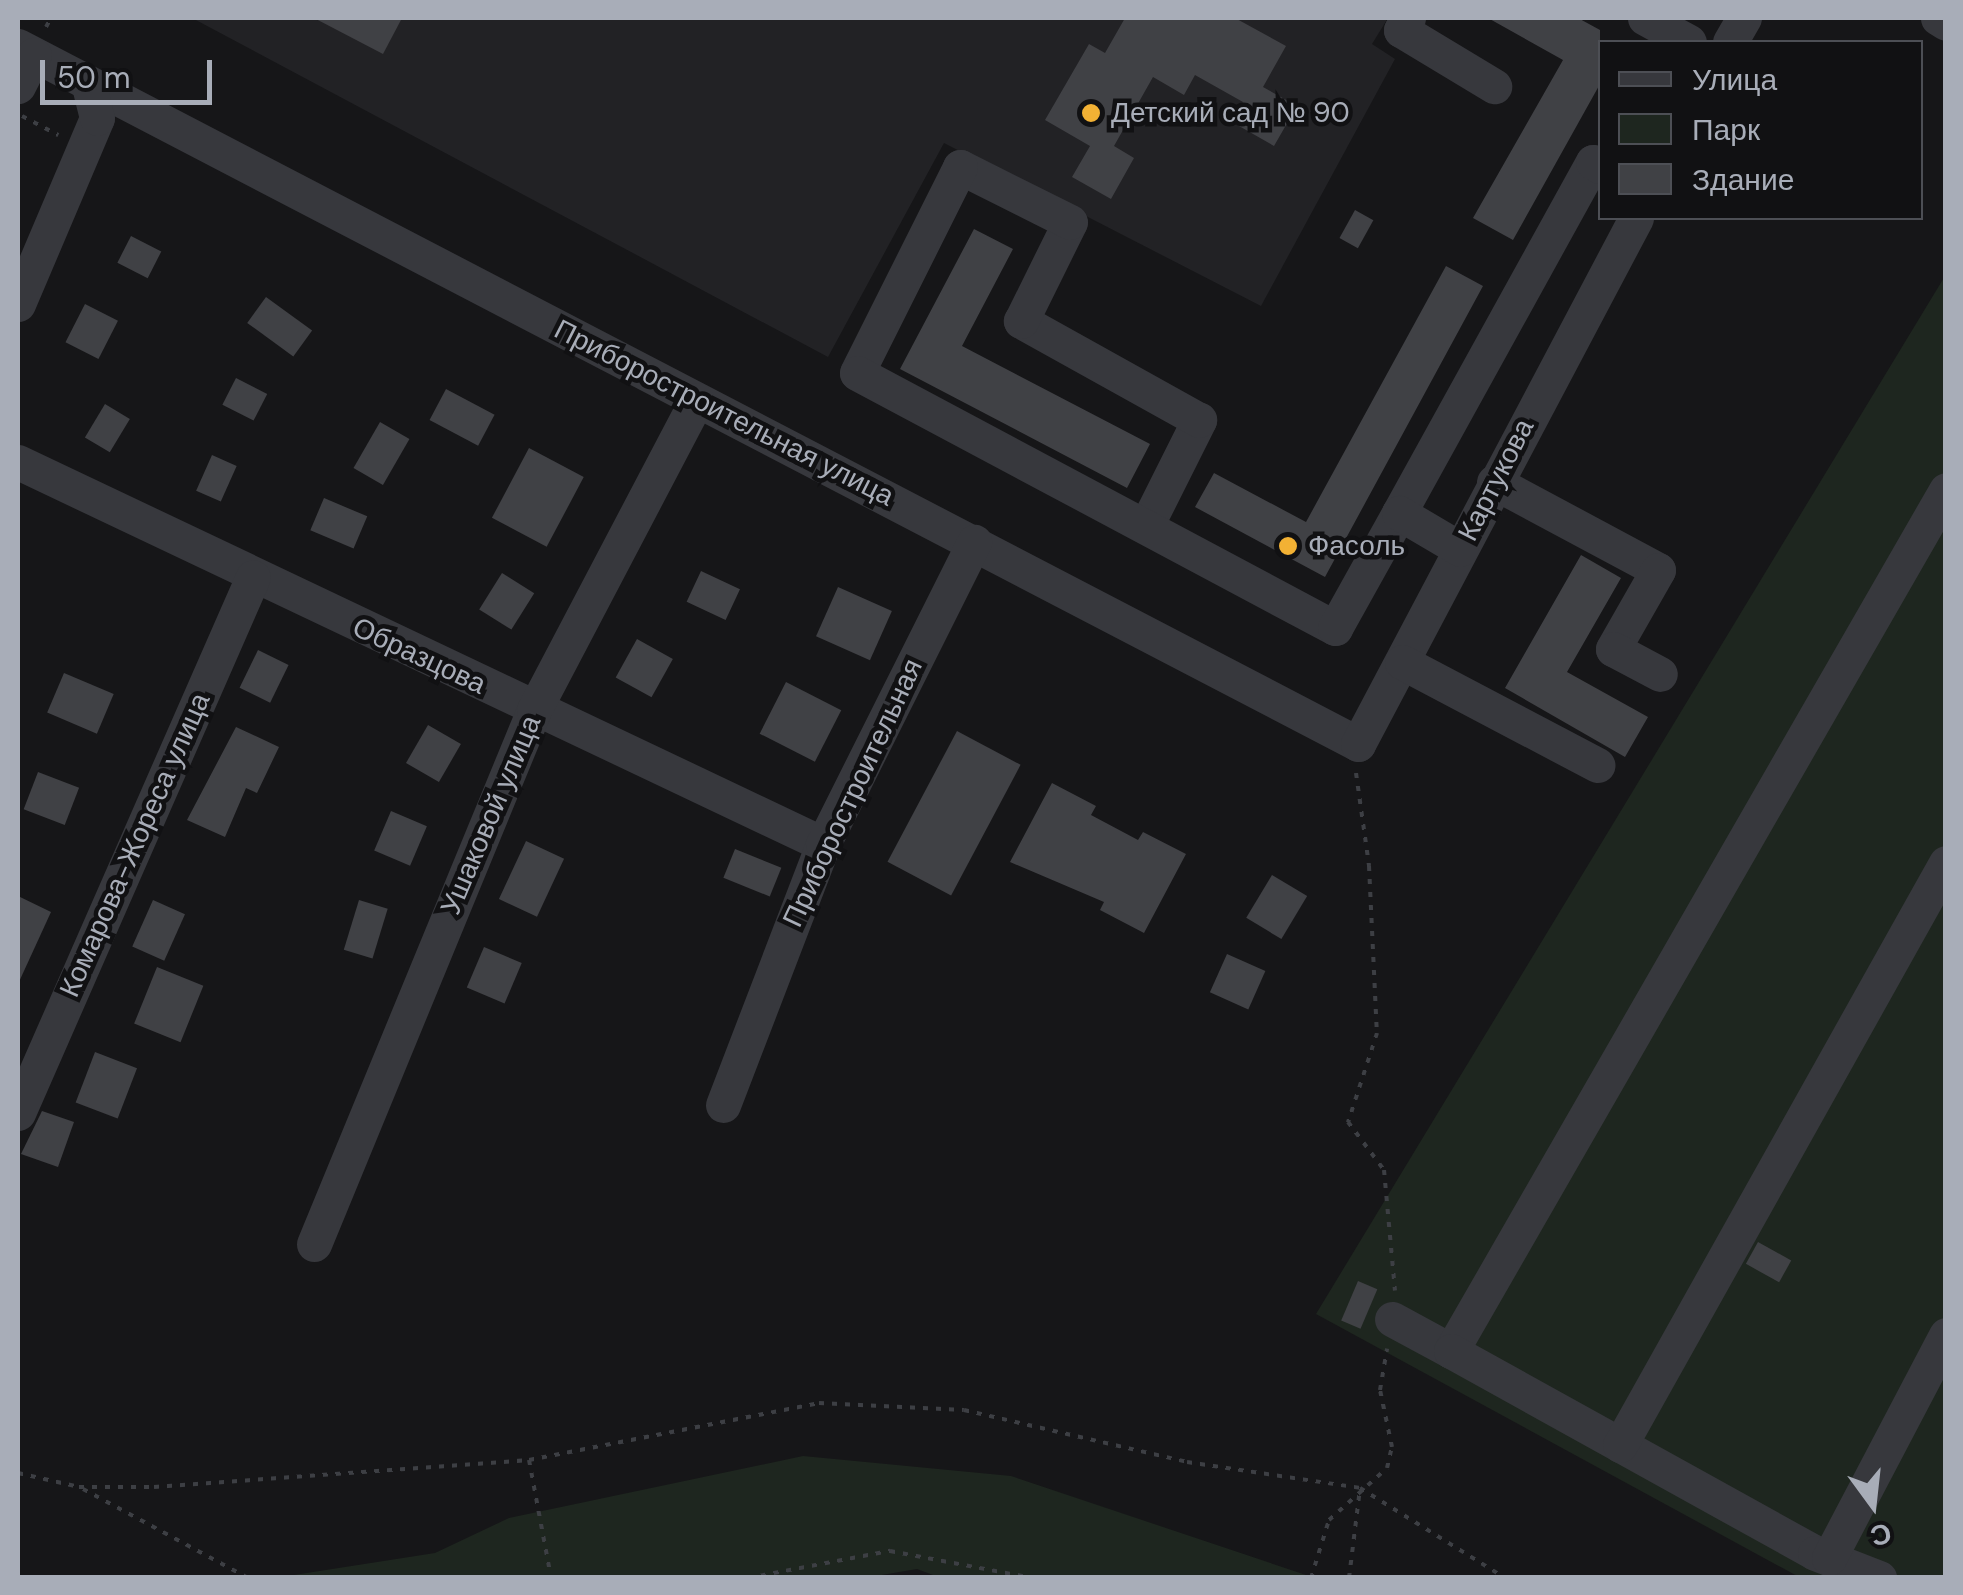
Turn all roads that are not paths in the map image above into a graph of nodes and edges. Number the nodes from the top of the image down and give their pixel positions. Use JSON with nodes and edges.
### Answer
{"nodes":[{"id":1,"x":1408,"y":18,"type":"edge"},
{"id":2,"x":1744,"y":18,"type":"edge"},
{"id":3,"x":1938,"y":18,"type":"edge"},
{"id":4,"x":1946,"y":23,"type":"edge"},
{"id":5,"x":1731,"y":40,"type":"edge"},
{"id":6,"x":26,"y":50,"type":"edge"},
{"id":7,"x":88,"y":85,"type":"junction"},
{"id":8,"x":18,"y":86,"type":"edge"},
{"id":9,"x":1494,"y":86,"type":"dead end"},
{"id":10,"x":1598,"y":159,"type":"edge"},
{"id":11,"x":1635,"y":220,"type":"edge"},
{"id":12,"x":18,"y":304,"type":"edge"},
{"id":13,"x":697,"y":400,"type":"junction"},
{"id":14,"x":18,"y":462,"type":"edge"},
{"id":15,"x":1494,"y":482,"type":"junction"},
{"id":16,"x":1946,"y":490,"type":"edge"},
{"id":17,"x":1400,"y":514,"type":"junction"},
{"id":18,"x":1146,"y":526,"type":"junction"},
{"id":19,"x":974,"y":542,"type":"junction"},
{"id":20,"x":1460,"y":548,"type":"junction"},
{"id":21,"x":253,"y":577,"type":"junction"},
{"id":22,"x":1402,"y":662,"type":"junction"},
{"id":23,"x":1660,"y":674,"type":"dead end"},
{"id":24,"x":534,"y":710,"type":"junction"},
{"id":25,"x":1358,"y":744,"type":"joint"},
{"id":26,"x":1597,"y":765,"type":"dead end"},
{"id":27,"x":823,"y":844,"type":"junction"},
{"id":28,"x":1946,"y":863,"type":"edge"},
{"id":29,"x":723,"y":1105,"type":"dead end"},
{"id":30,"x":18,"y":1113,"type":"edge"},
{"id":31,"x":314,"y":1244,"type":"dead end"},
{"id":32,"x":1392,"y":1319,"type":"road end"},
{"id":33,"x":1946,"y":1334,"type":"edge"},
{"id":34,"x":1451,"y":1351,"type":"junction"},
{"id":35,"x":1620,"y":1444,"type":"junction"},
{"id":36,"x":1829,"y":1558,"type":"junction"},
{"id":37,"x":1879,"y":1578,"type":"edge"}],
"edges":[{"from":1,"to":9,"type":"street"},
{"from":2,"to":5,"type":"street"},
{"from":3,"to":4,"type":"street"},
{"from":6,"to":7,"type":"street","name":"Приборостроительная улица"},
{"from":6,"to":8,"type":"street"},
{"from":7,"to":12,"type":"street"},
{"from":7,"to":13,"type":"street","name":"Приборостроительная улица"},
{"from":10,"to":17,"type":"street"},
{"from":11,"to":15,"type":"street","name":"Картукова"},
{"from":13,"to":19,"type":"street","name":"Приборостроительная улица"},
{"from":13,"to":24,"type":"street","name":"Ушаковой улица"},
{"from":14,"to":21,"type":"street","name":"Образцова"},
{"from":15,"to":20,"type":"street","name":"Картукова"},
{"from":15,"to":23,"type":"street"},
{"from":16,"to":34,"type":"street"},
{"from":17,"to":18,"type":"street"},
{"from":17,"to":20,"type":"street"},
{"from":18,"to":18,"type":"street"},
{"from":19,"to":25,"type":"street","name":"Приборостроительная улица"},
{"from":19,"to":27,"type":"street","name":"Приборостроительная"},
{"from":20,"to":22,"type":"street","name":"Картукова"},
{"from":21,"to":24,"type":"street","name":"Образцова"},
{"from":21,"to":30,"type":"street","name":"Комарова-Жореса улица"},
{"from":22,"to":25,"type":"street","name":"Картукова"},
{"from":22,"to":26,"type":"street"},
{"from":24,"to":27,"type":"street","name":"Образцова"},
{"from":24,"to":31,"type":"street","name":"Ушаковой улица"},
{"from":27,"to":29,"type":"street","name":"Приборостроительная"},
{"from":28,"to":35,"type":"street"},
{"from":32,"to":34,"type":"street"},
{"from":33,"to":36,"type":"street"},
{"from":34,"to":35,"type":"street"},
{"from":35,"to":36,"type":"street"},
{"from":36,"to":37,"type":"street"}]}
